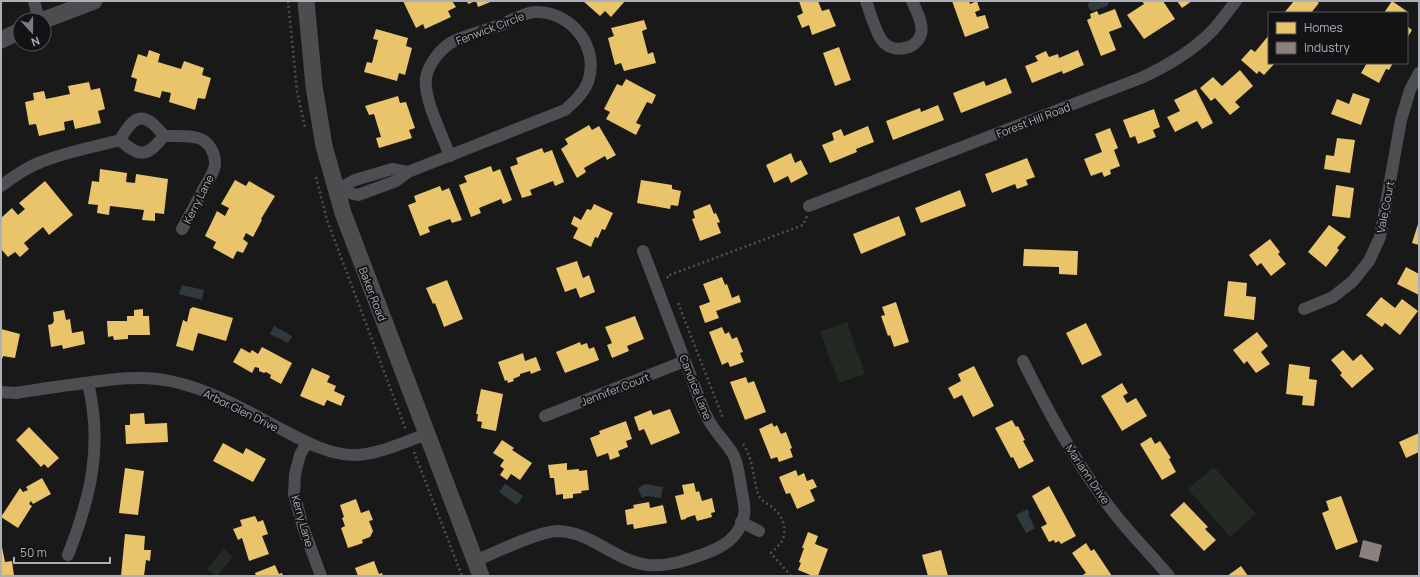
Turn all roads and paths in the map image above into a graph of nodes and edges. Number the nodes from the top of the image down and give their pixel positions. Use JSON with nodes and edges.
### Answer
{"nodes":[{"id":1,"x":34,"y":1,"type":"edge"},
{"id":2,"x":94,"y":1,"type":"edge"},
{"id":3,"x":306,"y":1,"type":"edge"},
{"id":4,"x":866,"y":1,"type":"edge"},
{"id":5,"x":912,"y":1,"type":"edge"},
{"id":6,"x":1236,"y":1,"type":"edge"},
{"id":7,"x":37,"y":12,"type":"edge"},
{"id":8,"x":52,"y":17,"type":"edge"},
{"id":9,"x":12,"y":35,"type":"edge"},
{"id":10,"x":1,"y":40,"type":"edge"},
{"id":11,"x":1419,"y":74,"type":"edge"},
{"id":12,"x":164,"y":136,"type":"junction"},
{"id":13,"x":120,"y":140,"type":"junction"},
{"id":14,"x":450,"y":156,"type":"junction"},
{"id":15,"x":1,"y":186,"type":"edge"},
{"id":16,"x":336,"y":190,"type":"junction"},
{"id":17,"x":809,"y":206,"type":"joint"},
{"id":18,"x":182,"y":229,"type":"dead end"},
{"id":19,"x":643,"y":251,"type":"dead end"},
{"id":20,"x":670,"y":284,"type":"dead end"},
{"id":21,"x":675,"y":298,"type":"dead end"},
{"id":22,"x":1304,"y":309,"type":"dead end"},
{"id":23,"x":685,"y":361,"type":"junction"},
{"id":24,"x":1023,"y":361,"type":"dead end"},
{"id":25,"x":88,"y":383,"type":"junction"},
{"id":26,"x":1,"y":392,"type":"edge"},
{"id":27,"x":545,"y":416,"type":"dead end"},
{"id":28,"x":724,"y":421,"type":"dead end"},
{"id":29,"x":428,"y":434,"type":"junction"},
{"id":30,"x":307,"y":442,"type":"junction"},
{"id":31,"x":741,"y":442,"type":"dead end"},
{"id":32,"x":741,"y":522,"type":"junction"},
{"id":33,"x":759,"y":531,"type":"dead end"},
{"id":34,"x":68,"y":555,"type":"dead end"},
{"id":35,"x":478,"y":568,"type":"edge"},
{"id":36,"x":321,"y":576,"type":"edge"},
{"id":37,"x":791,"y":576,"type":"edge"},
{"id":38,"x":1169,"y":576,"type":"edge"}],
"edges":[{"from":1,"to":7,"type":"street"},
{"from":2,"to":8,"type":"main road"},
{"from":3,"to":16,"type":"main road","name":"Baker Road"},
{"from":4,"to":5,"type":"street"},
{"from":6,"to":17,"type":"street","name":"Forest Hill Road"},
{"from":9,"to":10,"type":"main road"},
{"from":11,"to":22,"type":"street","name":"Vale Court"},
{"from":12,"to":13,"type":"street"},
{"from":12,"to":13,"type":"street"},
{"from":12,"to":18,"type":"street","name":"Kerry Lane"},
{"from":13,"to":15,"type":"street"},
{"from":14,"to":14,"type":"street","name":"Fenwick Circle"},
{"from":14,"to":16,"type":"street","name":"Fenwick Circle"},
{"from":16,"to":29,"type":"main road","name":"Baker Road"},
{"from":17,"to":20,"type":"path"},
{"from":19,"to":23,"type":"street","name":"Candice Lane"},
{"from":21,"to":28,"type":"path"},
{"from":23,"to":27,"type":"street","name":"Jennifer Court"},
{"from":23,"to":32,"type":"street","name":"Candice Lane"},
{"from":24,"to":38,"type":"street","name":"Mariann Drive"},
{"from":25,"to":26,"type":"street","name":"Arbor Glen Drive"},
{"from":25,"to":30,"type":"street","name":"Arbor Glen Drive"},
{"from":25,"to":34,"type":"street"},
{"from":29,"to":30,"type":"street","name":"Arbor Glen Drive"},
{"from":29,"to":35,"type":"main road","name":"Baker Road"},
{"from":30,"to":36,"type":"street","name":"Kerry Lane"},
{"from":31,"to":37,"type":"path"},
{"from":32,"to":33,"type":"street"},
{"from":32,"to":35,"type":"street","name":"Candice Lane"}]}
